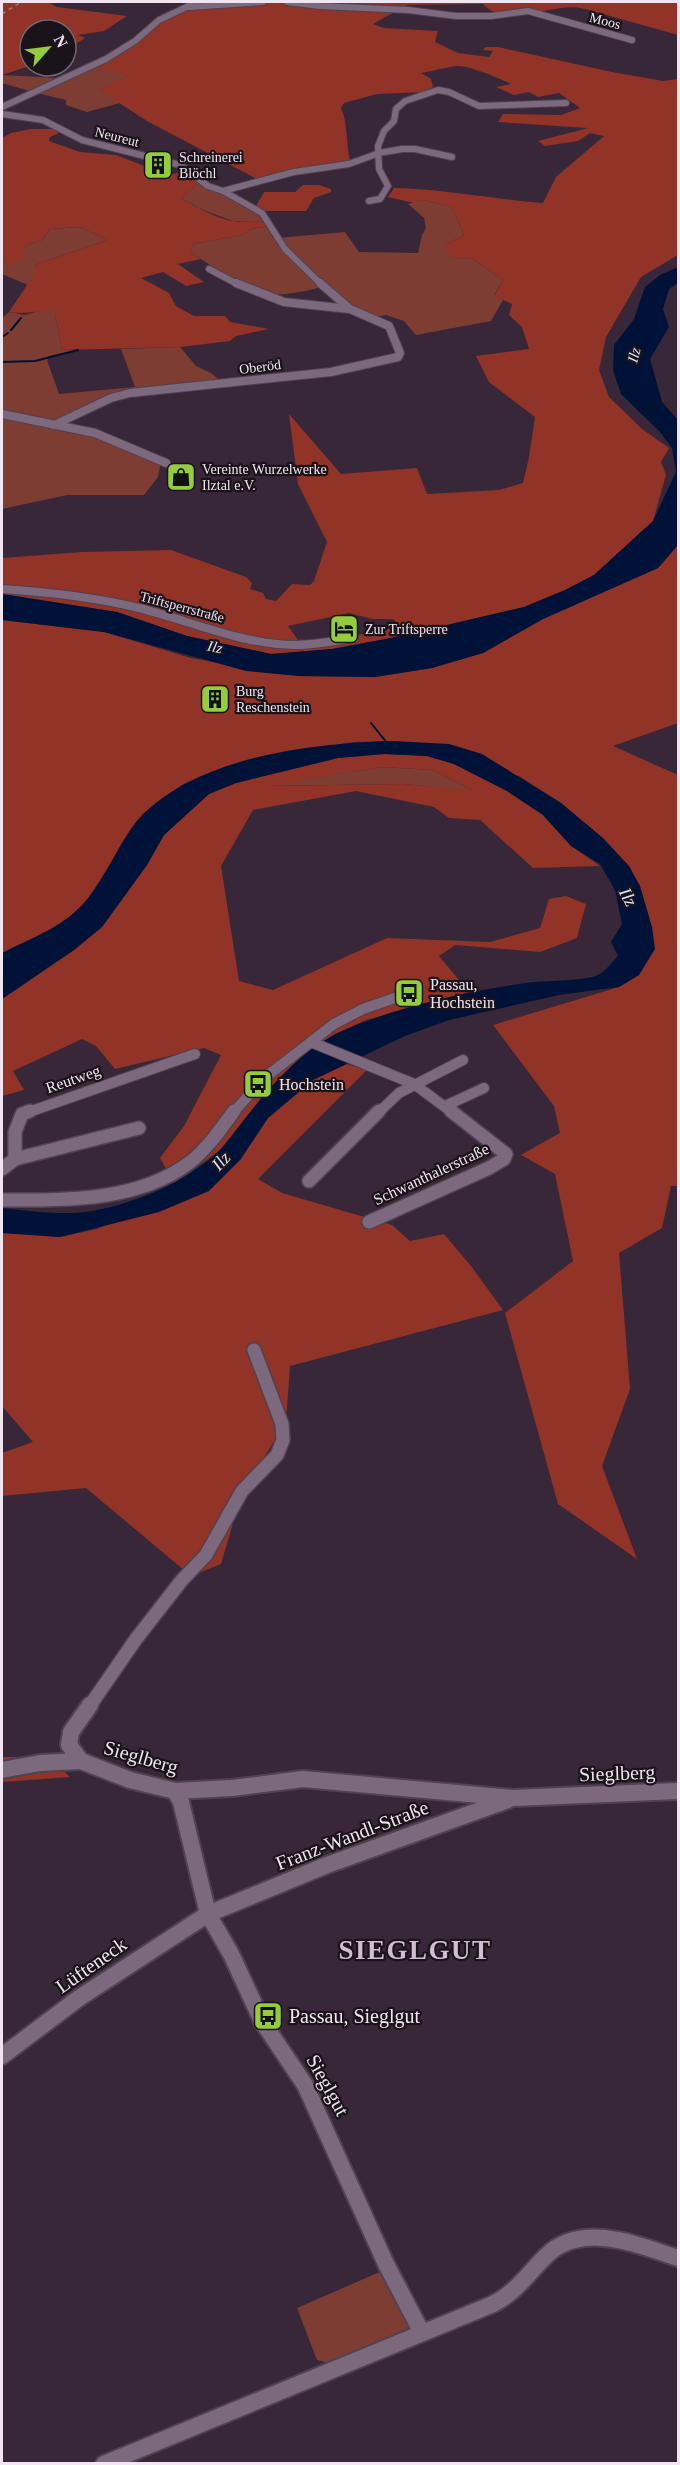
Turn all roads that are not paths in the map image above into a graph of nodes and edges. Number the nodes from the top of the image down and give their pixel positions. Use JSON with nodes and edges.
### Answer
{"nodes":[{"id":1,"x":197,"y":2,"type":"edge"},
{"id":2,"x":263,"y":2,"type":"edge"},
{"id":3,"x":287,"y":2,"type":"edge"},
{"id":4,"x":185,"y":7,"type":"junction"},
{"id":5,"x":632,"y":40,"type":"dead end"},
{"id":6,"x":566,"y":103,"type":"dead end"},
{"id":7,"x":2,"y":107,"type":"edge"},
{"id":8,"x":2,"y":114,"type":"edge"},
{"id":9,"x":379,"y":153,"type":"junction"},
{"id":10,"x":452,"y":157,"type":"dead end"},
{"id":11,"x":223,"y":191,"type":"junction"},
{"id":12,"x":369,"y":201,"type":"dead end"},
{"id":13,"x":209,"y":269,"type":"dead end"},
{"id":14,"x":350,"y":309,"type":"junction"},
{"id":15,"x":2,"y":414,"type":"edge"},
{"id":16,"x":54,"y":425,"type":"junction"},
{"id":17,"x":166,"y":463,"type":"dead end"},
{"id":18,"x":2,"y":589,"type":"edge"},
{"id":19,"x":354,"y":638,"type":"dead end"},
{"id":20,"x":409,"y":993,"type":"dead end"},
{"id":21,"x":315,"y":1043,"type":"junction"},
{"id":22,"x":195,"y":1053,"type":"dead end"},
{"id":23,"x":463,"y":1060,"type":"dead end"},
{"id":24,"x":414,"y":1084,"type":"junction"},
{"id":25,"x":484,"y":1088,"type":"dead end"},
{"id":26,"x":445,"y":1106,"type":"junction"},
{"id":27,"x":139,"y":1128,"type":"dead end"},
{"id":28,"x":15,"y":1160,"type":"junction"},
{"id":29,"x":2,"y":1169,"type":"edge"},
{"id":30,"x":309,"y":1181,"type":"dead end"},
{"id":31,"x":2,"y":1200,"type":"edge"},
{"id":32,"x":369,"y":1222,"type":"dead end"},
{"id":33,"x":254,"y":1350,"type":"dead end"},
{"id":34,"x":81,"y":1761,"type":"junction"},
{"id":35,"x":2,"y":1770,"type":"edge"},
{"id":36,"x":175,"y":1791,"type":"junction"},
{"id":37,"x":678,"y":1791,"type":"edge"},
{"id":38,"x":513,"y":1798,"type":"junction"},
{"id":39,"x":208,"y":1914,"type":"junction"},
{"id":40,"x":2,"y":2056,"type":"edge"},
{"id":41,"x":678,"y":2258,"type":"edge"},
{"id":42,"x":422,"y":2333,"type":"junction"},
{"id":43,"x":104,"y":2463,"type":"edge"}],
"edges":[{"from":1,"to":4,"type":"street"},
{"from":2,"to":4,"type":"street"},
{"from":3,"to":5,"type":"street","name":"Moos"},
{"from":4,"to":7,"type":"street"},
{"from":6,"to":9,"type":"street"},
{"from":8,"to":11,"type":"street","name":"Neureut"},
{"from":9,"to":10,"type":"street"},
{"from":9,"to":11,"type":"street"},
{"from":9,"to":12,"type":"street"},
{"from":11,"to":14,"type":"street","name":"Oberöd"},
{"from":13,"to":14,"type":"street","name":"Oberöd"},
{"from":14,"to":16,"type":"street","name":"Oberöd"},
{"from":15,"to":16,"type":"street"},
{"from":16,"to":17,"type":"street"},
{"from":18,"to":19,"type":"street","name":"Triftsperrstraße"},
{"from":20,"to":21,"type":"street"},
{"from":21,"to":24,"type":"street"},
{"from":21,"to":31,"type":"street"},
{"from":22,"to":28,"type":"street","name":"Reutweg"},
{"from":23,"to":24,"type":"street"},
{"from":24,"to":26,"type":"street"},
{"from":24,"to":30,"type":"street"},
{"from":25,"to":26,"type":"street"},
{"from":26,"to":32,"type":"street","name":"Schwanthalerstraße"},
{"from":27,"to":28,"type":"street"},
{"from":28,"to":29,"type":"street"},
{"from":33,"to":34,"type":"street","name":"Sieglberg"},
{"from":34,"to":35,"type":"street"},
{"from":34,"to":36,"type":"street","name":"Sieglberg"},
{"from":36,"to":38,"type":"street","name":"Sieglberg"},
{"from":36,"to":39,"type":"street","name":"Sieglgut"},
{"from":37,"to":38,"type":"street","name":"Sieglberg"},
{"from":38,"to":39,"type":"street","name":"Franz-Wandl-Straße"},
{"from":39,"to":40,"type":"street","name":"Lüfteneck"},
{"from":39,"to":42,"type":"street","name":"Sieglgut"},
{"from":41,"to":42,"type":"street"},
{"from":42,"to":43,"type":"street"}]}
